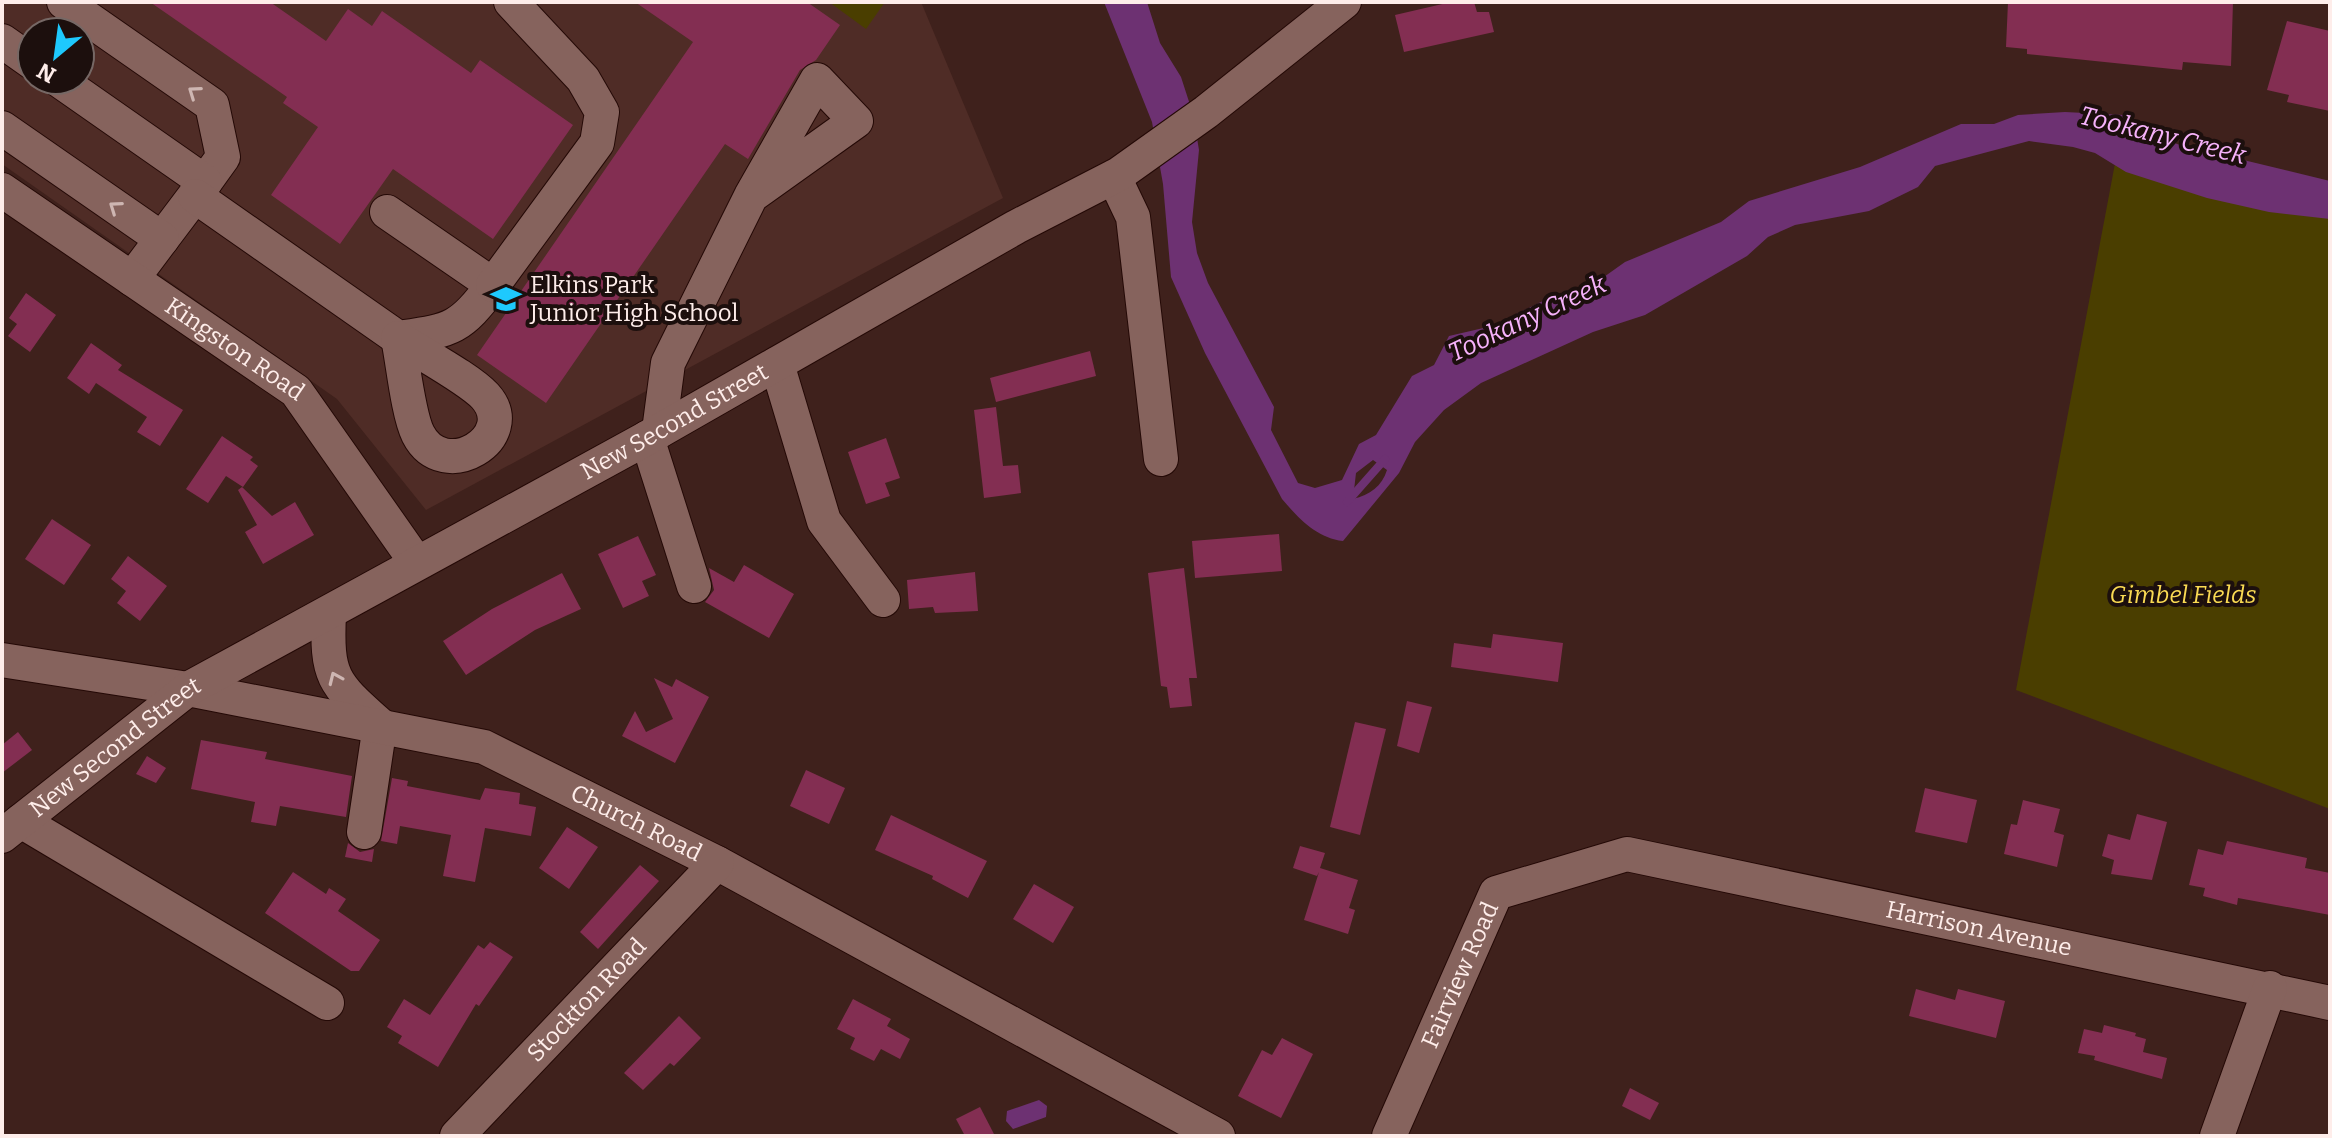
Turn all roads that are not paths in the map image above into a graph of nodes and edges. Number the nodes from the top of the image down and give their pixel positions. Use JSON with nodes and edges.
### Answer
{"nodes":[{"id":1,"x":64,"y":2,"type":"edge"},
{"id":2,"x":511,"y":2,"type":"edge"},
{"id":3,"x":1344,"y":2,"type":"edge"},
{"id":4,"x":80,"y":96,"type":"edge"},
{"id":5,"x":2,"y":128,"type":"edge"},
{"id":6,"x":1116,"y":176,"type":"junction"},
{"id":7,"x":200,"y":189,"type":"junction"},
{"id":8,"x":2,"y":190,"type":"edge"},
{"id":9,"x":751,"y":196,"type":"dead end"},
{"id":10,"x":387,"y":212,"type":"dead end"},
{"id":11,"x":162,"y":239,"type":"junction"},
{"id":12,"x":132,"y":279,"type":"junction"},
{"id":13,"x":493,"y":285,"type":"junction"},
{"id":14,"x":777,"y":364,"type":"junction"},
{"id":15,"x":653,"y":435,"type":"junction"},
{"id":16,"x":1161,"y":459,"type":"dead end"},
{"id":17,"x":416,"y":562,"type":"junction"},
{"id":18,"x":694,"y":586,"type":"dead end"},
{"id":19,"x":883,"y":600,"type":"dead end"},
{"id":20,"x":329,"y":613,"type":"junction"},
{"id":21,"x":2,"y":660,"type":"edge"},
{"id":22,"x":188,"y":689,"type":"junction"},
{"id":23,"x":380,"y":725,"type":"junction"},
{"id":24,"x":12,"y":829,"type":"edge"},
{"id":25,"x":364,"y":832,"type":"dead end"},
{"id":26,"x":1627,"y":854,"type":"joint"},
{"id":27,"x":717,"y":863,"type":"junction"},
{"id":28,"x":2270,"y":988,"type":"junction"},
{"id":29,"x":327,"y":1003,"type":"dead end"},
{"id":30,"x":2330,"y":1003,"type":"edge"},
{"id":31,"x":457,"y":1136,"type":"edge"},
{"id":32,"x":1218,"y":1136,"type":"edge"},
{"id":33,"x":1389,"y":1136,"type":"edge"},
{"id":34,"x":2217,"y":1136,"type":"edge"}],
"edges":[{"from":7,"to":1,"type":"street","one_way":true},
{"from":2,"to":13,"type":"street"},
{"from":3,"to":6,"type":"street","name":"New Second Street"},
{"from":4,"to":7,"type":"street"},
{"from":11,"to":5,"type":"street","one_way":true},
{"from":6,"to":14,"type":"street","name":"New Second Street"},
{"from":6,"to":16,"type":"street"},
{"from":7,"to":11,"type":"street"},
{"from":7,"to":13,"type":"street"},
{"from":8,"to":12,"type":"street","name":"Kingston Road"},
{"from":9,"to":15,"type":"street"},
{"from":10,"to":13,"type":"street"},
{"from":11,"to":12,"type":"street"},
{"from":12,"to":17,"type":"street","name":"Kingston Road"},
{"from":14,"to":15,"type":"street","name":"New Second Street"},
{"from":14,"to":19,"type":"street"},
{"from":15,"to":17,"type":"street","name":"New Second Street"},
{"from":15,"to":18,"type":"street"},
{"from":17,"to":20,"type":"street","name":"New Second Street"},
{"from":20,"to":22,"type":"street","name":"New Second Street"},
{"from":23,"to":20,"type":"street","one_way":true},
{"from":21,"to":22,"type":"street","name":"Church Road"},
{"from":22,"to":23,"type":"street","name":"Church Road"},
{"from":22,"to":24,"type":"street","name":"New Second Street"},
{"from":23,"to":25,"type":"street"},
{"from":23,"to":27,"type":"street","name":"Church Road"},
{"from":24,"to":29,"type":"street"},
{"from":26,"to":28,"type":"street","name":"Harrison Avenue"},
{"from":26,"to":33,"type":"street","name":"Fairview Road"},
{"from":27,"to":31,"type":"street","name":"Stockton Road"},
{"from":27,"to":32,"type":"street","name":"Church Road"},
{"from":28,"to":30,"type":"street","name":"Harrison Avenue"},
{"from":28,"to":34,"type":"street"}]}
